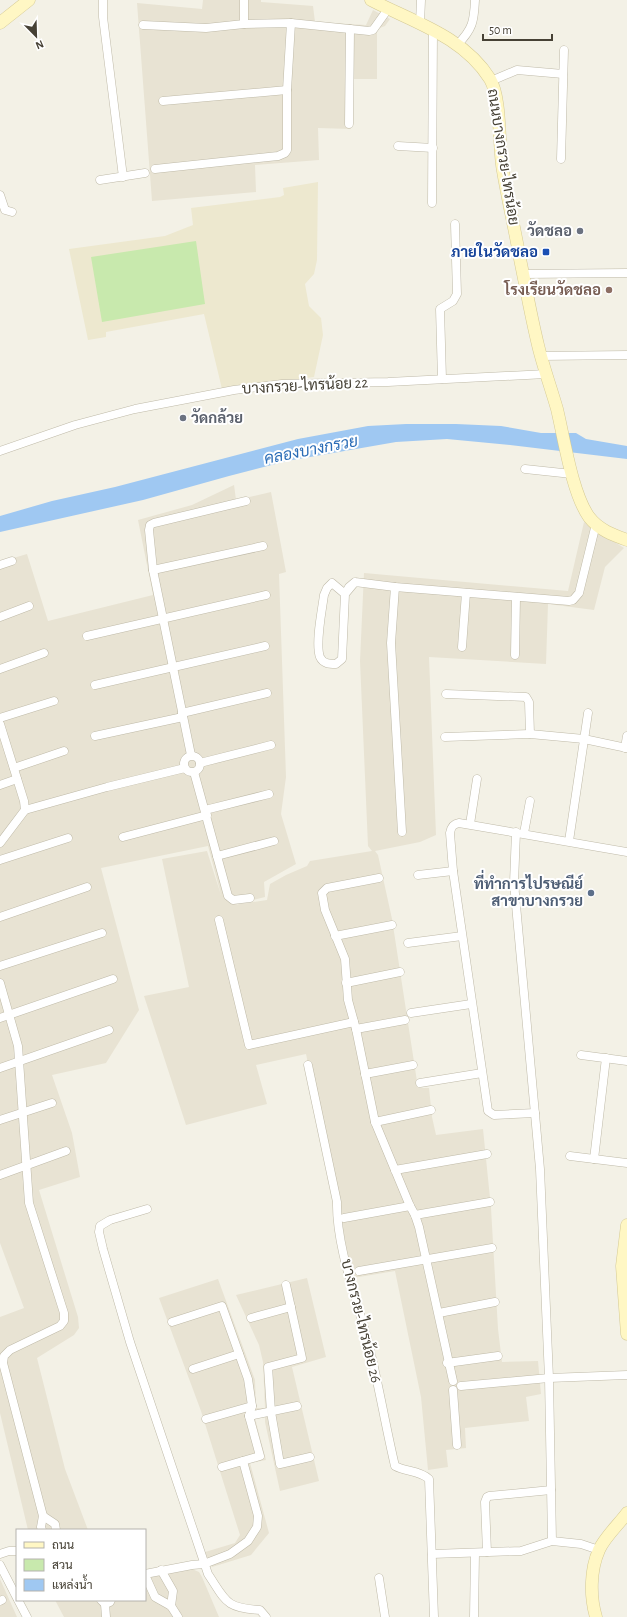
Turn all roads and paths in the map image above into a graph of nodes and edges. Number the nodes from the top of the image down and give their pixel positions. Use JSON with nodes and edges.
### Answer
{"nodes":[{"id":1,"x":29,"y":0,"type":"edge"},
{"id":2,"x":103,"y":0,"type":"edge"},
{"id":3,"x":244,"y":0,"type":"edge"},
{"id":4,"x":371,"y":0,"type":"edge"},
{"id":5,"x":421,"y":0,"type":"edge"},
{"id":6,"x":475,"y":0,"type":"edge"},
{"id":7,"x":388,"y":9,"type":"junction"},
{"id":8,"x":0,"y":23,"type":"edge"},
{"id":9,"x":291,"y":23,"type":"junction"},
{"id":10,"x":420,"y":23,"type":"junction"},
{"id":11,"x":143,"y":24,"type":"dead end"},
{"id":12,"x":244,"y":24,"type":"junction"},
{"id":13,"x":350,"y":29,"type":"junction"},
{"id":14,"x":433,"y":29,"type":"junction"},
{"id":15,"x":457,"y":45,"type":"junction"},
{"id":16,"x":564,"y":50,"type":"dead end"},
{"id":17,"x":563,"y":74,"type":"junction"},
{"id":18,"x":491,"y":81,"type":"junction"},
{"id":19,"x":287,"y":90,"type":"junction"},
{"id":20,"x":163,"y":101,"type":"dead end"},
{"id":21,"x":349,"y":124,"type":"dead end"},
{"id":22,"x":398,"y":146,"type":"dead end"},
{"id":23,"x":432,"y":148,"type":"junction"},
{"id":24,"x":561,"y":159,"type":"dead end"},
{"id":25,"x":155,"y":169,"type":"dead end"},
{"id":26,"x":145,"y":173,"type":"dead end"},
{"id":27,"x":123,"y":177,"type":"junction"},
{"id":28,"x":100,"y":180,"type":"dead end"},
{"id":29,"x":0,"y":195,"type":"edge"},
{"id":30,"x":432,"y":204,"type":"dead end"},
{"id":31,"x":12,"y":212,"type":"dead end"},
{"id":32,"x":455,"y":224,"type":"dead end"},
{"id":33,"x":627,"y":273,"type":"edge"},
{"id":34,"x":524,"y":274,"type":"junction"},
{"id":35,"x":627,"y":355,"type":"edge"},
{"id":36,"x":541,"y":356,"type":"junction"},
{"id":37,"x":546,"y":374,"type":"junction"},
{"id":38,"x":442,"y":379,"type":"junction"},
{"id":39,"x":0,"y":451,"type":"edge"},
{"id":40,"x":525,"y":469,"type":"dead end"},
{"id":41,"x":571,"y":470,"type":"junction"},
{"id":42,"x":246,"y":501,"type":"dead end"},
{"id":43,"x":596,"y":524,"type":"junction"},
{"id":44,"x":627,"y":540,"type":"edge"},
{"id":45,"x":263,"y":546,"type":"dead end"},
{"id":46,"x":12,"y":561,"type":"dead end"},
{"id":47,"x":0,"y":566,"type":"edge"},
{"id":48,"x":153,"y":570,"type":"junction"},
{"id":49,"x":395,"y":587,"type":"junction"},
{"id":50,"x":466,"y":593,"type":"junction"},
{"id":51,"x":345,"y":594,"type":"junction"},
{"id":52,"x":266,"y":595,"type":"dead end"},
{"id":53,"x":516,"y":597,"type":"junction"},
{"id":54,"x":29,"y":606,"type":"dead end"},
{"id":55,"x":0,"y":616,"type":"edge"},
{"id":56,"x":163,"y":619,"type":"junction"},
{"id":57,"x":87,"y":636,"type":"dead end"},
{"id":58,"x":265,"y":646,"type":"dead end"},
{"id":59,"x":462,"y":647,"type":"dead end"},
{"id":60,"x":44,"y":653,"type":"dead end"},
{"id":61,"x":515,"y":655,"type":"dead end"},
{"id":62,"x":174,"y":668,"type":"junction"},
{"id":63,"x":0,"y":670,"type":"edge"},
{"id":64,"x":95,"y":685,"type":"dead end"},
{"id":65,"x":267,"y":693,"type":"dead end"},
{"id":66,"x":446,"y":694,"type":"dead end"},
{"id":67,"x":54,"y":700,"type":"dead end"},
{"id":68,"x":588,"y":713,"type":"dead end"},
{"id":69,"x":183,"y":715,"type":"junction"},
{"id":70,"x":0,"y":718,"type":"edge"},
{"id":71,"x":1,"y":729,"type":"edge"},
{"id":72,"x":530,"y":734,"type":"junction"},
{"id":73,"x":95,"y":736,"type":"dead end"},
{"id":74,"x":627,"y":736,"type":"edge"},
{"id":75,"x":445,"y":737,"type":"dead end"},
{"id":76,"x":584,"y":739,"type":"junction"},
{"id":77,"x":271,"y":745,"type":"dead end"},
{"id":78,"x":626,"y":748,"type":"edge"},
{"id":79,"x":64,"y":751,"type":"dead end"},
{"id":80,"x":192,"y":755,"type":"junction"},
{"id":81,"x":200,"y":763,"type":"junction"},
{"id":82,"x":14,"y":768,"type":"junction"},
{"id":83,"x":185,"y":768,"type":"junction"},
{"id":84,"x":194,"y":772,"type":"junction"},
{"id":85,"x":18,"y":779,"type":"junction"},
{"id":86,"x":476,"y":779,"type":"dead end"},
{"id":87,"x":0,"y":785,"type":"edge"},
{"id":88,"x":270,"y":794,"type":"dead end"},
{"id":89,"x":530,"y":801,"type":"dead end"},
{"id":90,"x":25,"y":810,"type":"junction"},
{"id":91,"x":206,"y":812,"type":"junction"},
{"id":92,"x":470,"y":824,"type":"junction"},
{"id":93,"x":402,"y":832,"type":"dead end"},
{"id":94,"x":516,"y":832,"type":"junction"},
{"id":95,"x":524,"y":833,"type":"junction"},
{"id":96,"x":123,"y":837,"type":"dead end"},
{"id":97,"x":68,"y":838,"type":"dead end"},
{"id":98,"x":274,"y":841,"type":"dead end"},
{"id":99,"x":569,"y":841,"type":"junction"},
{"id":100,"x":0,"y":843,"type":"edge"},
{"id":101,"x":627,"y":852,"type":"edge"},
{"id":102,"x":217,"y":856,"type":"junction"},
{"id":103,"x":0,"y":860,"type":"edge"},
{"id":104,"x":453,"y":870,"type":"junction"},
{"id":105,"x":418,"y":875,"type":"dead end"},
{"id":106,"x":379,"y":878,"type":"dead end"},
{"id":107,"x":87,"y":887,"type":"dead end"},
{"id":108,"x":250,"y":898,"type":"dead end"},
{"id":109,"x":0,"y":917,"type":"edge"},
{"id":110,"x":219,"y":920,"type":"dead end"},
{"id":111,"x":392,"y":925,"type":"dead end"},
{"id":112,"x":102,"y":933,"type":"dead end"},
{"id":113,"x":335,"y":936,"type":"junction"},
{"id":114,"x":462,"y":936,"type":"junction"},
{"id":115,"x":408,"y":943,"type":"dead end"},
{"id":116,"x":0,"y":966,"type":"edge"},
{"id":117,"x":400,"y":972,"type":"dead end"},
{"id":118,"x":113,"y":979,"type":"dead end"},
{"id":119,"x":0,"y":983,"type":"edge"},
{"id":120,"x":346,"y":983,"type":"junction"},
{"id":121,"x":471,"y":1004,"type":"junction"},
{"id":122,"x":411,"y":1013,"type":"dead end"},
{"id":123,"x":10,"y":1015,"type":"junction"},
{"id":124,"x":0,"y":1018,"type":"edge"},
{"id":125,"x":405,"y":1020,"type":"dead end"},
{"id":126,"x":355,"y":1026,"type":"junction"},
{"id":127,"x":109,"y":1030,"type":"dead end"},
{"id":128,"x":581,"y":1055,"type":"dead end"},
{"id":129,"x":606,"y":1058,"type":"junction"},
{"id":130,"x":20,"y":1061,"type":"junction"},
{"id":131,"x":627,"y":1061,"type":"edge"},
{"id":132,"x":308,"y":1065,"type":"dead end"},
{"id":133,"x":413,"y":1065,"type":"dead end"},
{"id":134,"x":0,"y":1068,"type":"edge"},
{"id":135,"x":482,"y":1073,"type":"junction"},
{"id":136,"x":365,"y":1074,"type":"junction"},
{"id":137,"x":420,"y":1083,"type":"dead end"},
{"id":138,"x":52,"y":1103,"type":"dead end"},
{"id":139,"x":431,"y":1110,"type":"dead end"},
{"id":140,"x":23,"y":1112,"type":"junction"},
{"id":141,"x":535,"y":1113,"type":"junction"},
{"id":142,"x":0,"y":1120,"type":"edge"},
{"id":143,"x":375,"y":1122,"type":"junction"},
{"id":144,"x":66,"y":1151,"type":"dead end"},
{"id":145,"x":487,"y":1154,"type":"dead end"},
{"id":146,"x":570,"y":1156,"type":"dead end"},
{"id":147,"x":594,"y":1159,"type":"junction"},
{"id":148,"x":627,"y":1163,"type":"edge"},
{"id":149,"x":26,"y":1165,"type":"junction"},
{"id":150,"x":395,"y":1170,"type":"junction"},
{"id":151,"x":0,"y":1175,"type":"edge"},
{"id":152,"x":490,"y":1202,"type":"dead end"},
{"id":153,"x":410,"y":1206,"type":"junction"},
{"id":154,"x":147,"y":1209,"type":"dead end"},
{"id":155,"x":415,"y":1215,"type":"junction"},
{"id":156,"x":344,"y":1218,"type":"dead end"},
{"id":157,"x":627,"y":1224,"type":"edge"},
{"id":158,"x":492,"y":1248,"type":"dead end"},
{"id":159,"x":625,"y":1249,"type":"edge"},
{"id":160,"x":427,"y":1259,"type":"junction"},
{"id":161,"x":359,"y":1271,"type":"dead end"},
{"id":162,"x":286,"y":1285,"type":"dead end"},
{"id":163,"x":495,"y":1302,"type":"dead end"},
{"id":164,"x":291,"y":1306,"type":"junction"},
{"id":165,"x":627,"y":1308,"type":"edge"},
{"id":166,"x":439,"y":1313,"type":"junction"},
{"id":167,"x":251,"y":1318,"type":"dead end"},
{"id":168,"x":172,"y":1322,"type":"dead end"},
{"id":169,"x":627,"y":1334,"type":"edge"},
{"id":170,"x":239,"y":1354,"type":"junction"},
{"id":171,"x":498,"y":1356,"type":"dead end"},
{"id":172,"x":448,"y":1363,"type":"junction"},
{"id":173,"x":193,"y":1369,"type":"dead end"},
{"id":174,"x":627,"y":1375,"type":"edge"},
{"id":175,"x":549,"y":1378,"type":"junction"},
{"id":176,"x":453,"y":1382,"type":"junction"},
{"id":177,"x":461,"y":1386,"type":"junction"},
{"id":178,"x":453,"y":1390,"type":"junction"},
{"id":179,"x":252,"y":1406,"type":"junction"},
{"id":180,"x":297,"y":1406,"type":"dead end"},
{"id":181,"x":271,"y":1412,"type":"junction"},
{"id":182,"x":249,"y":1416,"type":"junction"},
{"id":183,"x":206,"y":1419,"type":"dead end"},
{"id":184,"x":457,"y":1445,"type":"dead end"},
{"id":185,"x":310,"y":1457,"type":"dead end"},
{"id":186,"x":243,"y":1461,"type":"junction"},
{"id":187,"x":222,"y":1467,"type":"dead end"},
{"id":188,"x":551,"y":1490,"type":"junction"},
{"id":189,"x":627,"y":1513,"type":"edge"},
{"id":190,"x":43,"y":1516,"type":"junction"},
{"id":191,"x":42,"y":1529,"type":"edge"},
{"id":192,"x":56,"y":1529,"type":"edge"},
{"id":193,"x":552,"y":1541,"type":"junction"},
{"id":194,"x":16,"y":1550,"type":"edge"},
{"id":195,"x":599,"y":1550,"type":"junction"},
{"id":196,"x":488,"y":1552,"type":"junction"},
{"id":197,"x":475,"y":1553,"type":"junction"},
{"id":198,"x":0,"y":1554,"type":"edge"},
{"id":199,"x":432,"y":1554,"type":"junction"},
{"id":200,"x":204,"y":1564,"type":"junction"},
{"id":201,"x":0,"y":1565,"type":"edge"},
{"id":202,"x":161,"y":1570,"type":"junction"},
{"id":203,"x":146,"y":1574,"type":"edge"},
{"id":204,"x":146,"y":1576,"type":"edge"},
{"id":205,"x":379,"y":1578,"type":"dead end"},
{"id":206,"x":16,"y":1595,"type":"edge"},
{"id":207,"x":19,"y":1601,"type":"edge"},
{"id":208,"x":105,"y":1601,"type":"edge"},
{"id":209,"x":171,"y":1606,"type":"junction"},
{"id":210,"x":26,"y":1617,"type":"edge"},
{"id":211,"x":106,"y":1617,"type":"edge"},
{"id":212,"x":178,"y":1617,"type":"edge"},
{"id":213,"x":266,"y":1617,"type":"edge"},
{"id":214,"x":384,"y":1617,"type":"edge"},
{"id":215,"x":434,"y":1617,"type":"edge"},
{"id":216,"x":474,"y":1617,"type":"edge"},
{"id":217,"x":596,"y":1617,"type":"edge"}],
"edges":[{"from":1,"to":8,"type":"main road"},
{"from":2,"to":27,"type":"street"},
{"from":3,"to":12,"type":"street"},
{"from":4,"to":7,"type":"main road","name":"ถนนบางกรวย-ไทรน้อย"},
{"from":5,"to":10,"type":"street"},
{"from":6,"to":15,"type":"street"},
{"from":7,"to":10,"type":"main road","name":"ถนนบางกรวย-ไทรน้อย"},
{"from":7,"to":13,"type":"street"},
{"from":9,"to":12,"type":"street"},
{"from":9,"to":13,"type":"street"},
{"from":9,"to":19,"type":"street"},
{"from":10,"to":14,"type":"main road","name":"ถนนบางกรวย-ไทรน้อย"},
{"from":11,"to":12,"type":"street"},
{"from":13,"to":21,"type":"street"},
{"from":14,"to":15,"type":"main road","name":"ถนนบางกรวย-ไทรน้อย"},
{"from":14,"to":23,"type":"street"},
{"from":15,"to":18,"type":"main road","name":"ถนนบางกรวย-ไทรน้อย"},
{"from":16,"to":17,"type":"street"},
{"from":17,"to":18,"type":"street"},
{"from":17,"to":24,"type":"street"},
{"from":18,"to":34,"type":"main road","name":"ถนนบางกรวย-ไทรน้อย"},
{"from":19,"to":20,"type":"street"},
{"from":19,"to":25,"type":"street"},
{"from":22,"to":23,"type":"street"},
{"from":23,"to":30,"type":"street"},
{"from":26,"to":27,"type":"street"},
{"from":27,"to":28,"type":"street"},
{"from":29,"to":31,"type":"street"},
{"from":32,"to":38,"type":"street"},
{"from":33,"to":34,"type":"street"},
{"from":34,"to":36,"type":"main road","name":"ถนนบางกรวย-ไทรน้อย"},
{"from":35,"to":36,"type":"street"},
{"from":36,"to":37,"type":"main road","name":"ถนนบางกรวย-ไทรน้อย"},
{"from":37,"to":38,"type":"street","name":"บางกรวย-ไทรน้อย 22"},
{"from":37,"to":41,"type":"main road","name":"ถนนบางกรวย-ไทรน้อย"},
{"from":38,"to":39,"type":"street","name":"บางกรวย-ไทรน้อย 22"},
{"from":40,"to":41,"type":"street"},
{"from":41,"to":43,"type":"main road","name":"ถนนบางกรวย-ไทรน้อย"},
{"from":42,"to":48,"type":"street"},
{"from":43,"to":44,"type":"main road","name":"ถนนบางกรวย-ไทรน้อย"},
{"from":43,"to":53,"type":"street"},
{"from":45,"to":48,"type":"street"},
{"from":46,"to":47,"type":"street"},
{"from":48,"to":56,"type":"street"},
{"from":49,"to":50,"type":"street"},
{"from":49,"to":51,"type":"street"},
{"from":49,"to":93,"type":"street"},
{"from":50,"to":53,"type":"street"},
{"from":50,"to":59,"type":"street"},
{"from":51,"to":51,"type":"street"},
{"from":52,"to":56,"type":"street"},
{"from":53,"to":61,"type":"street"},
{"from":54,"to":55,"type":"street"},
{"from":56,"to":57,"type":"street"},
{"from":56,"to":62,"type":"street"},
{"from":58,"to":62,"type":"street"},
{"from":60,"to":63,"type":"street"},
{"from":62,"to":64,"type":"street"},
{"from":62,"to":69,"type":"street"},
{"from":65,"to":69,"type":"street"},
{"from":66,"to":72,"type":"street"},
{"from":67,"to":70,"type":"street"},
{"from":68,"to":76,"type":"street"},
{"from":69,"to":73,"type":"street"},
{"from":69,"to":80,"type":"street"},
{"from":71,"to":82,"type":"street"},
{"from":72,"to":75,"type":"street"},
{"from":72,"to":76,"type":"street"},
{"from":74,"to":78,"type":"street"},
{"from":76,"to":78,"type":"street"},
{"from":76,"to":99,"type":"street"},
{"from":77,"to":81,"type":"street"},
{"from":79,"to":82,"type":"street"},
{"from":80,"to":81,"type":"street"},
{"from":80,"to":83,"type":"street"},
{"from":81,"to":84,"type":"street"},
{"from":82,"to":85,"type":"street"},
{"from":83,"to":84,"type":"street"},
{"from":83,"to":90,"type":"street"},
{"from":84,"to":91,"type":"street"},
{"from":85,"to":87,"type":"street"},
{"from":85,"to":90,"type":"street"},
{"from":86,"to":92,"type":"street"},
{"from":88,"to":91,"type":"street"},
{"from":89,"to":95,"type":"street"},
{"from":90,"to":100,"type":"street"},
{"from":91,"to":96,"type":"street"},
{"from":91,"to":102,"type":"street"},
{"from":92,"to":94,"type":"street"},
{"from":92,"to":104,"type":"street"},
{"from":94,"to":95,"type":"street"},
{"from":94,"to":141,"type":"street"},
{"from":95,"to":99,"type":"street"},
{"from":97,"to":103,"type":"street"},
{"from":98,"to":102,"type":"street"},
{"from":99,"to":101,"type":"street"},
{"from":102,"to":108,"type":"street"},
{"from":104,"to":105,"type":"street"},
{"from":104,"to":114,"type":"street"},
{"from":106,"to":113,"type":"street"},
{"from":107,"to":109,"type":"street"},
{"from":110,"to":126,"type":"street"},
{"from":111,"to":113,"type":"street"},
{"from":112,"to":116,"type":"street"},
{"from":113,"to":120,"type":"street"},
{"from":114,"to":115,"type":"street"},
{"from":114,"to":121,"type":"street"},
{"from":117,"to":120,"type":"street"},
{"from":118,"to":123,"type":"street"},
{"from":119,"to":123,"type":"street"},
{"from":120,"to":126,"type":"street"},
{"from":121,"to":122,"type":"street"},
{"from":121,"to":135,"type":"street"},
{"from":123,"to":124,"type":"street"},
{"from":123,"to":130,"type":"street"},
{"from":125,"to":126,"type":"street"},
{"from":126,"to":136,"type":"street"},
{"from":127,"to":130,"type":"street"},
{"from":128,"to":129,"type":"street"},
{"from":129,"to":131,"type":"street"},
{"from":129,"to":147,"type":"street"},
{"from":130,"to":134,"type":"street"},
{"from":130,"to":140,"type":"street"},
{"from":132,"to":199,"type":"street","name":"บางกรวย-ไทรน้อย 26"},
{"from":133,"to":136,"type":"street"},
{"from":135,"to":137,"type":"street"},
{"from":135,"to":141,"type":"street"},
{"from":136,"to":143,"type":"street"},
{"from":138,"to":140,"type":"street"},
{"from":139,"to":143,"type":"street"},
{"from":140,"to":142,"type":"street"},
{"from":140,"to":149,"type":"street"},
{"from":141,"to":175,"type":"street"},
{"from":143,"to":150,"type":"street"},
{"from":144,"to":149,"type":"street"},
{"from":145,"to":150,"type":"street"},
{"from":146,"to":147,"type":"street"},
{"from":147,"to":148,"type":"street"},
{"from":149,"to":151,"type":"street"},
{"from":149,"to":190,"type":"street"},
{"from":150,"to":153,"type":"street"},
{"from":152,"to":155,"type":"street"},
{"from":153,"to":155,"type":"street"},
{"from":153,"to":156,"type":"street"},
{"from":154,"to":200,"type":"street"},
{"from":155,"to":160,"type":"street"},
{"from":157,"to":159,"type":"main road"},
{"from":158,"to":160,"type":"street"},
{"from":159,"to":165,"type":"main road"},
{"from":160,"to":161,"type":"street"},
{"from":160,"to":166,"type":"street"},
{"from":162,"to":164,"type":"street"},
{"from":163,"to":166,"type":"street"},
{"from":164,"to":167,"type":"street"},
{"from":164,"to":181,"type":"street"},
{"from":165,"to":169,"type":"main road"},
{"from":166,"to":172,"type":"street"},
{"from":168,"to":170,"type":"street"},
{"from":170,"to":173,"type":"street"},
{"from":170,"to":179,"type":"street"},
{"from":171,"to":172,"type":"street"},
{"from":172,"to":176,"type":"street"},
{"from":174,"to":175,"type":"street"},
{"from":175,"to":177,"type":"street"},
{"from":175,"to":188,"type":"street"},
{"from":176,"to":177,"type":"street"},
{"from":176,"to":178,"type":"street"},
{"from":177,"to":178,"type":"street"},
{"from":178,"to":184,"type":"street"},
{"from":179,"to":182,"type":"street"},
{"from":179,"to":183,"type":"street"},
{"from":180,"to":181,"type":"street"},
{"from":181,"to":182,"type":"street"},
{"from":181,"to":185,"type":"street"},
{"from":182,"to":186,"type":"street"},
{"from":186,"to":187,"type":"street"},
{"from":186,"to":200,"type":"street"},
{"from":188,"to":193,"type":"street"},
{"from":188,"to":196,"type":"street"},
{"from":189,"to":195,"type":"main road"},
{"from":190,"to":191,"type":"street"},
{"from":190,"to":192,"type":"street"},
{"from":193,"to":195,"type":"street"},
{"from":193,"to":196,"type":"street"},
{"from":194,"to":198,"type":"street"},
{"from":195,"to":217,"type":"main road"},
{"from":196,"to":197,"type":"street"},
{"from":197,"to":199,"type":"street"},
{"from":197,"to":216,"type":"street"},
{"from":199,"to":215,"type":"street","name":"บางกรวย-ไทรน้อย 26"},
{"from":200,"to":202,"type":"street"},
{"from":200,"to":213,"type":"street"},
{"from":201,"to":206,"type":"street"},
{"from":202,"to":203,"type":"street"},
{"from":202,"to":209,"type":"street"},
{"from":204,"to":209,"type":"street"},
{"from":205,"to":214,"type":"street"},
{"from":207,"to":210,"type":"street"},
{"from":208,"to":211,"type":"street"},
{"from":209,"to":212,"type":"street"}]}
